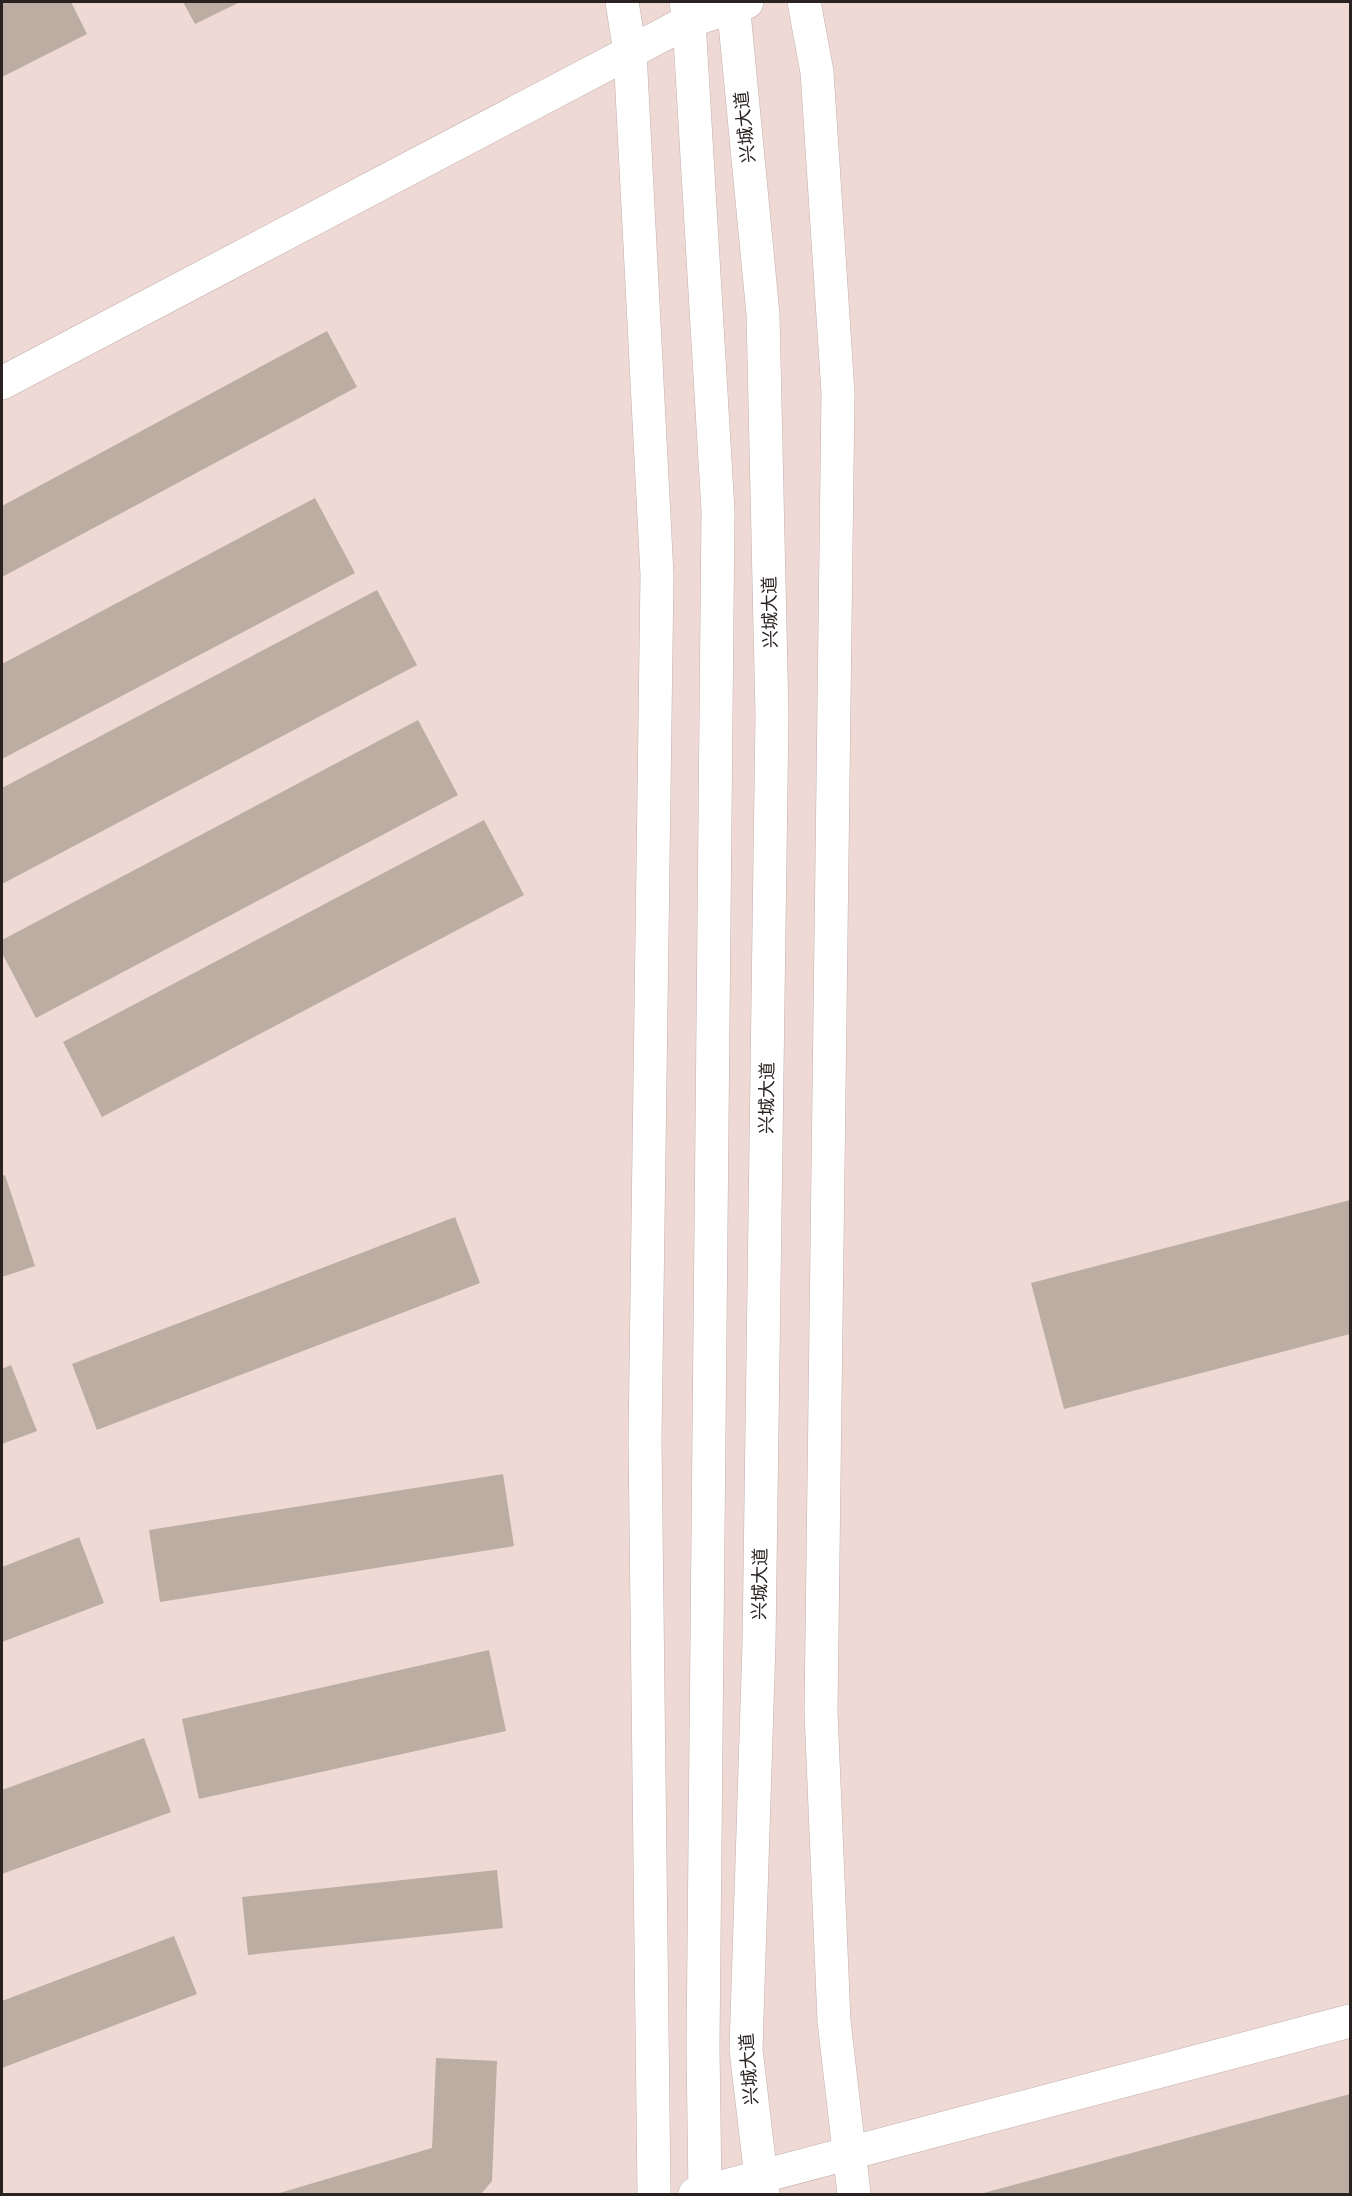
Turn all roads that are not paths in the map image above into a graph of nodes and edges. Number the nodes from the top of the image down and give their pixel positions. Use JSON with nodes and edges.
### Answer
{"nodes":[{"id":1,"x":621,"y":2,"type":"edge"},
{"id":2,"x":804,"y":2,"type":"edge"},
{"id":3,"x":738,"y":3,"type":"edge"},
{"id":4,"x":688,"y":11,"type":"edge"},
{"id":5,"x":630,"y":52,"type":"junction"},
{"id":6,"x":2,"y":383,"type":"edge"},
{"id":7,"x":1350,"y":2021,"type":"edge"},
{"id":8,"x":849,"y":2153,"type":"junction"},
{"id":9,"x":761,"y":2186,"type":"edge"},
{"id":10,"x":701,"y":2193,"type":"edge"},
{"id":11,"x":654,"y":2194,"type":"edge"},
{"id":12,"x":854,"y":2194,"type":"edge"}],
"edges":[{"from":1,"to":5,"type":"street"},
{"from":2,"to":8,"type":"street"},
{"from":3,"to":4,"type":"street"},
{"from":3,"to":9,"type":"street","name":"兴城大道"},
{"from":4,"to":5,"type":"street"},
{"from":4,"to":10,"type":"street"},
{"from":5,"to":6,"type":"street"},
{"from":5,"to":11,"type":"street"},
{"from":7,"to":8,"type":"street"},
{"from":8,"to":9,"type":"street"},
{"from":8,"to":12,"type":"street"},
{"from":9,"to":10,"type":"street"}]}
